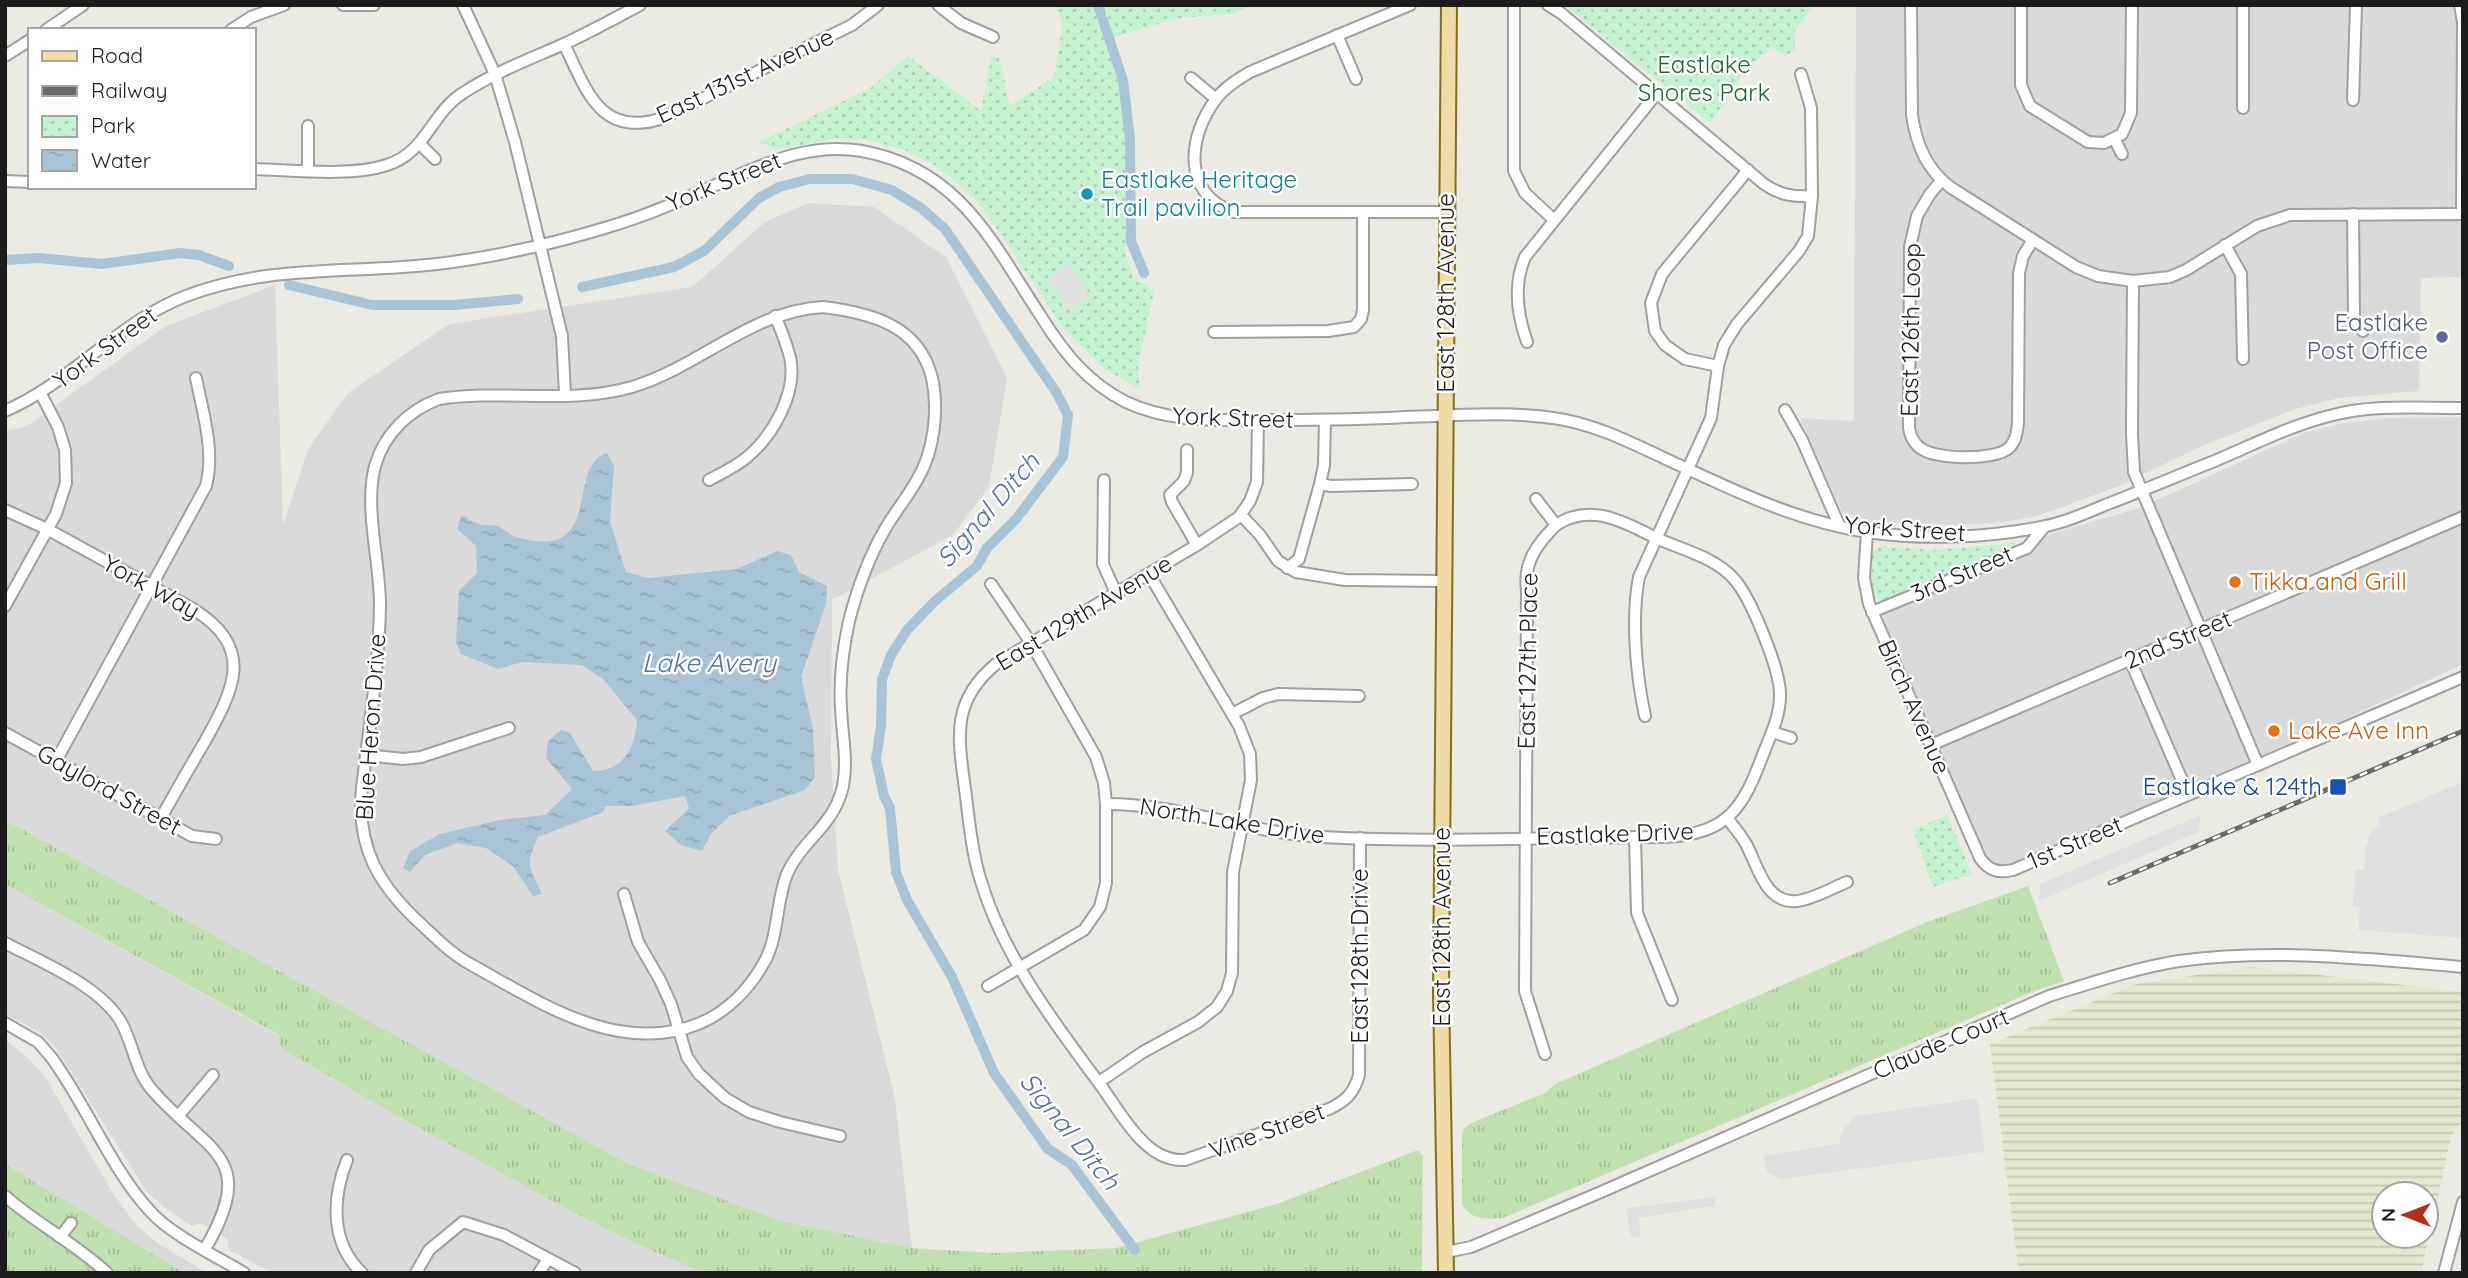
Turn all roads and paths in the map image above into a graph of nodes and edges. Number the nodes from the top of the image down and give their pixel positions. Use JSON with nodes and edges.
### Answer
{"nodes":[{"id":1,"x":83,"y":5,"type":"edge"},
{"id":2,"x":284,"y":5,"type":"edge"},
{"id":3,"x":343,"y":5,"type":"edge"},
{"id":4,"x":373,"y":5,"type":"edge"},
{"id":5,"x":463,"y":5,"type":"edge"},
{"id":6,"x":640,"y":5,"type":"edge"},
{"id":7,"x":878,"y":5,"type":"edge"},
{"id":8,"x":938,"y":5,"type":"edge"},
{"id":9,"x":1410,"y":5,"type":"edge"},
{"id":10,"x":1449,"y":5,"type":"edge"},
{"id":11,"x":1514,"y":5,"type":"edge"},
{"id":12,"x":1548,"y":5,"type":"edge"},
{"id":13,"x":1911,"y":5,"type":"edge"},
{"id":14,"x":2021,"y":5,"type":"edge"},
{"id":15,"x":2132,"y":5,"type":"edge"},
{"id":16,"x":2243,"y":5,"type":"edge"},
{"id":17,"x":2356,"y":5,"type":"edge"},
{"id":18,"x":2460,"y":5,"type":"edge"},
{"id":19,"x":356,"y":6,"type":"edge"},
{"id":20,"x":49,"y":28,"type":"edge"},
{"id":21,"x":235,"y":28,"type":"edge"},
{"id":22,"x":1337,"y":35,"type":"junction"},
{"id":23,"x":993,"y":37,"type":"dead end"},
{"id":24,"x":28,"y":41,"type":"edge"},
{"id":25,"x":564,"y":44,"type":"junction"},
{"id":26,"x":5,"y":56,"type":"edge"},
{"id":27,"x":1801,"y":74,"type":"dead end"},
{"id":28,"x":495,"y":75,"type":"junction"},
{"id":29,"x":1191,"y":78,"type":"dead end"},
{"id":30,"x":1356,"y":79,"type":"dead end"},
{"id":31,"x":1657,"y":93,"type":"junction"},
{"id":32,"x":2463,"y":98,"type":"edge"},
{"id":33,"x":1216,"y":99,"type":"junction"},
{"id":34,"x":2353,"y":100,"type":"dead end"},
{"id":35,"x":2243,"y":108,"type":"dead end"},
{"id":36,"x":308,"y":126,"type":"dead end"},
{"id":37,"x":2115,"y":139,"type":"junction"},
{"id":38,"x":420,"y":144,"type":"junction"},
{"id":39,"x":2122,"y":154,"type":"dead end"},
{"id":40,"x":435,"y":159,"type":"dead end"},
{"id":41,"x":256,"y":169,"type":"edge"},
{"id":42,"x":308,"y":170,"type":"junction"},
{"id":43,"x":1748,"y":170,"type":"junction"},
{"id":44,"x":1942,"y":180,"type":"junction"},
{"id":45,"x":5,"y":181,"type":"edge"},
{"id":46,"x":28,"y":183,"type":"edge"},
{"id":47,"x":1207,"y":195,"type":"junction"},
{"id":48,"x":1812,"y":196,"type":"junction"},
{"id":49,"x":1198,"y":204,"type":"dead end"},
{"id":50,"x":1447,"y":212,"type":"junction"},
{"id":51,"x":1363,"y":213,"type":"junction"},
{"id":52,"x":2353,"y":214,"type":"junction"},
{"id":53,"x":2462,"y":214,"type":"edge"},
{"id":54,"x":1554,"y":220,"type":"junction"},
{"id":55,"x":2033,"y":240,"type":"junction"},
{"id":56,"x":2225,"y":245,"type":"junction"},
{"id":57,"x":539,"y":246,"type":"junction"},
{"id":58,"x":2133,"y":281,"type":"junction"},
{"id":59,"x":775,"y":316,"type":"junction"},
{"id":60,"x":2364,"y":331,"type":"dead end"},
{"id":61,"x":1214,"y":332,"type":"dead end"},
{"id":62,"x":1527,"y":342,"type":"dead end"},
{"id":63,"x":2243,"y":359,"type":"dead end"},
{"id":64,"x":1718,"y":366,"type":"junction"},
{"id":65,"x":196,"y":378,"type":"dead end"},
{"id":66,"x":41,"y":394,"type":"junction"},
{"id":67,"x":565,"y":394,"type":"junction"},
{"id":68,"x":2463,"y":408,"type":"edge"},
{"id":69,"x":1785,"y":410,"type":"dead end"},
{"id":70,"x":5,"y":411,"type":"edge"},
{"id":71,"x":1446,"y":416,"type":"junction"},
{"id":72,"x":1258,"y":420,"type":"junction"},
{"id":73,"x":1325,"y":420,"type":"junction"},
{"id":74,"x":1916,"y":445,"type":"junction"},
{"id":75,"x":1187,"y":450,"type":"dead end"},
{"id":76,"x":1906,"y":453,"type":"dead end"},
{"id":77,"x":1689,"y":470,"type":"junction"},
{"id":78,"x":709,"y":480,"type":"dead end"},
{"id":79,"x":1104,"y":480,"type":"dead end"},
{"id":80,"x":1320,"y":484,"type":"junction"},
{"id":81,"x":1412,"y":484,"type":"dead end"},
{"id":82,"x":2142,"y":491,"type":"junction"},
{"id":83,"x":1536,"y":499,"type":"dead end"},
{"id":84,"x":5,"y":510,"type":"edge"},
{"id":85,"x":1241,"y":514,"type":"junction"},
{"id":86,"x":2463,"y":517,"type":"edge"},
{"id":87,"x":1556,"y":525,"type":"junction"},
{"id":88,"x":1839,"y":525,"type":"junction"},
{"id":89,"x":2045,"y":527,"type":"junction"},
{"id":90,"x":47,"y":529,"type":"junction"},
{"id":91,"x":1867,"y":531,"type":"junction"},
{"id":92,"x":1656,"y":538,"type":"junction"},
{"id":93,"x":1198,"y":545,"type":"junction"},
{"id":94,"x":1287,"y":568,"type":"junction"},
{"id":95,"x":1149,"y":574,"type":"junction"},
{"id":96,"x":1444,"y":581,"type":"junction"},
{"id":97,"x":991,"y":584,"type":"dead end"},
{"id":98,"x":152,"y":587,"type":"junction"},
{"id":99,"x":1116,"y":593,"type":"junction"},
{"id":100,"x":5,"y":606,"type":"edge"},
{"id":101,"x":1872,"y":612,"type":"junction"},
{"id":102,"x":2200,"y":630,"type":"junction"},
{"id":103,"x":1031,"y":643,"type":"junction"},
{"id":104,"x":2130,"y":660,"type":"junction"},
{"id":105,"x":2463,"y":677,"type":"edge"},
{"id":106,"x":1359,"y":696,"type":"dead end"},
{"id":107,"x":1232,"y":714,"type":"junction"},
{"id":108,"x":1645,"y":716,"type":"dead end"},
{"id":109,"x":509,"y":728,"type":"dead end"},
{"id":110,"x":1772,"y":732,"type":"junction"},
{"id":111,"x":5,"y":733,"type":"edge"},
{"id":112,"x":1791,"y":738,"type":"dead end"},
{"id":113,"x":1931,"y":745,"type":"junction"},
{"id":114,"x":366,"y":755,"type":"junction"},
{"id":115,"x":56,"y":761,"type":"junction"},
{"id":116,"x":2258,"y":765,"type":"junction"},
{"id":117,"x":2188,"y":794,"type":"junction"},
{"id":118,"x":1106,"y":804,"type":"junction"},
{"id":119,"x":161,"y":818,"type":"junction"},
{"id":120,"x":1727,"y":818,"type":"junction"},
{"id":121,"x":1242,"y":824,"type":"junction"},
{"id":122,"x":1635,"y":837,"type":"junction"},
{"id":123,"x":1360,"y":838,"type":"junction"},
{"id":124,"x":1443,"y":838,"type":"junction"},
{"id":125,"x":1524,"y":838,"type":"junction"},
{"id":126,"x":216,"y":839,"type":"dead end"},
{"id":127,"x":1996,"y":871,"type":"joint"},
{"id":128,"x":1847,"y":882,"type":"dead end"},
{"id":129,"x":624,"y":894,"type":"dead end"},
{"id":130,"x":5,"y":943,"type":"edge"},
{"id":131,"x":1020,"y":967,"type":"junction"},
{"id":132,"x":2463,"y":967,"type":"edge"},
{"id":133,"x":988,"y":986,"type":"dead end"},
{"id":134,"x":1672,"y":1000,"type":"dead end"},
{"id":135,"x":5,"y":1023,"type":"edge"},
{"id":136,"x":680,"y":1032,"type":"junction"},
{"id":137,"x":1545,"y":1054,"type":"dead end"},
{"id":138,"x":213,"y":1074,"type":"dead end"},
{"id":139,"x":1359,"y":1075,"type":"joint"},
{"id":140,"x":1099,"y":1082,"type":"junction"},
{"id":141,"x":178,"y":1115,"type":"junction"},
{"id":142,"x":840,"y":1136,"type":"dead end"},
{"id":143,"x":1159,"y":1155,"type":"joint"},
{"id":144,"x":347,"y":1160,"type":"dead end"},
{"id":145,"x":5,"y":1196,"type":"edge"},
{"id":146,"x":2463,"y":1202,"type":"edge"},
{"id":147,"x":71,"y":1223,"type":"dead end"},
{"id":148,"x":60,"y":1237,"type":"junction"},
{"id":149,"x":205,"y":1249,"type":"junction"},
{"id":150,"x":1446,"y":1252,"type":"junction"},
{"id":151,"x":548,"y":1259,"type":"junction"},
{"id":152,"x":107,"y":1273,"type":"edge"},
{"id":153,"x":244,"y":1273,"type":"edge"},
{"id":154,"x":362,"y":1273,"type":"edge"},
{"id":155,"x":416,"y":1273,"type":"edge"},
{"id":156,"x":539,"y":1273,"type":"edge"},
{"id":157,"x":575,"y":1273,"type":"edge"},
{"id":158,"x":1446,"y":1273,"type":"edge"},
{"id":159,"x":2444,"y":1273,"type":"edge"}],
"edges":[{"from":1,"to":20,"type":"street"},
{"from":2,"to":21,"type":"street"},
{"from":3,"to":19,"type":"street"},
{"from":4,"to":19,"type":"street"},
{"from":5,"to":28,"type":"street"},
{"from":6,"to":25,"type":"street"},
{"from":7,"to":25,"type":"street","name":"East 131st Avenue"},
{"from":8,"to":23,"type":"street"},
{"from":9,"to":22,"type":"street"},
{"from":10,"to":50,"type":"main road","name":"East 128th Avenue"},
{"from":11,"to":54,"type":"street"},
{"from":12,"to":31,"type":"street"},
{"from":13,"to":44,"type":"street"},
{"from":14,"to":37,"type":"street"},
{"from":15,"to":37,"type":"street"},
{"from":16,"to":35,"type":"street"},
{"from":17,"to":34,"type":"street"},
{"from":18,"to":32,"type":"street"},
{"from":22,"to":30,"type":"street"},
{"from":22,"to":33,"type":"street"},
{"from":24,"to":26,"type":"street"},
{"from":25,"to":28,"type":"street"},
{"from":27,"to":48,"type":"street"},
{"from":28,"to":38,"type":"street"},
{"from":28,"to":57,"type":"street"},
{"from":29,"to":33,"type":"street"},
{"from":31,"to":43,"type":"street"},
{"from":31,"to":54,"type":"street"},
{"from":32,"to":53,"type":"street"},
{"from":33,"to":47,"type":"street"},
{"from":36,"to":42,"type":"street"},
{"from":37,"to":39,"type":"street"},
{"from":38,"to":40,"type":"street"},
{"from":38,"to":42,"type":"street"},
{"from":41,"to":42,"type":"street"},
{"from":43,"to":48,"type":"street"},
{"from":43,"to":64,"type":"street"},
{"from":44,"to":55,"type":"street"},
{"from":44,"to":74,"type":"street","name":"East 126th Loop"},
{"from":45,"to":46,"type":"street"},
{"from":47,"to":49,"type":"street"},
{"from":47,"to":51,"type":"street"},
{"from":48,"to":64,"type":"street"},
{"from":50,"to":51,"type":"street"},
{"from":50,"to":71,"type":"main road","name":"East 128th Avenue"},
{"from":51,"to":61,"type":"street"},
{"from":52,"to":53,"type":"street"},
{"from":52,"to":56,"type":"street"},
{"from":52,"to":60,"type":"street"},
{"from":54,"to":62,"type":"street"},
{"from":55,"to":58,"type":"street"},
{"from":55,"to":74,"type":"street","name":"East 126th Loop"},
{"from":56,"to":58,"type":"street"},
{"from":56,"to":63,"type":"street"},
{"from":57,"to":66,"type":"street","name":"York Street"},
{"from":57,"to":67,"type":"street"},
{"from":57,"to":72,"type":"street","name":"York Street"},
{"from":58,"to":82,"type":"street"},
{"from":59,"to":67,"type":"street","name":"Blue Heron Drive"},
{"from":59,"to":78,"type":"street"},
{"from":59,"to":136,"type":"street","name":"Blue Heron Drive"},
{"from":64,"to":77,"type":"street"},
{"from":65,"to":98,"type":"street"},
{"from":66,"to":70,"type":"street","name":"York Street"},
{"from":66,"to":90,"type":"street"},
{"from":67,"to":114,"type":"street","name":"Blue Heron Drive"},
{"from":68,"to":82,"type":"street","name":"York Street"},
{"from":69,"to":88,"type":"street"},
{"from":71,"to":73,"type":"street","name":"York Street"},
{"from":71,"to":77,"type":"street","name":"York Street"},
{"from":71,"to":96,"type":"main road","name":"East 128th Avenue"},
{"from":72,"to":73,"type":"street","name":"York Street"},
{"from":72,"to":85,"type":"street","name":"East 129th Avenue"},
{"from":73,"to":80,"type":"street"},
{"from":74,"to":76,"type":"street","name":"East 126th Loop"},
{"from":75,"to":93,"type":"street"},
{"from":77,"to":88,"type":"street","name":"York Street"},
{"from":77,"to":92,"type":"street"},
{"from":79,"to":99,"type":"street"},
{"from":80,"to":81,"type":"street"},
{"from":80,"to":94,"type":"street"},
{"from":82,"to":89,"type":"street","name":"York Street"},
{"from":82,"to":102,"type":"street"},
{"from":83,"to":87,"type":"street"},
{"from":84,"to":90,"type":"street","name":"York Way"},
{"from":85,"to":93,"type":"street","name":"East 129th Avenue"},
{"from":85,"to":94,"type":"street"},
{"from":86,"to":102,"type":"street","name":"2nd Street"},
{"from":87,"to":92,"type":"street","name":"Eastlake Drive"},
{"from":87,"to":125,"type":"street","name":"East 127th Place"},
{"from":88,"to":91,"type":"street","name":"York Street"},
{"from":89,"to":91,"type":"street","name":"York Street"},
{"from":89,"to":101,"type":"street","name":"3rd Street"},
{"from":90,"to":98,"type":"street","name":"York Way"},
{"from":90,"to":100,"type":"street"},
{"from":91,"to":101,"type":"street","name":"Birch Avenue"},
{"from":92,"to":108,"type":"street"},
{"from":92,"to":110,"type":"street","name":"Eastlake Drive"},
{"from":93,"to":95,"type":"street","name":"East 129th Avenue"},
{"from":94,"to":96,"type":"street"},
{"from":95,"to":99,"type":"street","name":"East 129th Avenue"},
{"from":95,"to":107,"type":"street"},
{"from":96,"to":124,"type":"main road","name":"East 128th Avenue"},
{"from":97,"to":103,"type":"street"},
{"from":98,"to":115,"type":"street"},
{"from":98,"to":119,"type":"street","name":"York Way"},
{"from":99,"to":103,"type":"street","name":"East 129th Avenue"},
{"from":101,"to":113,"type":"street","name":"Birch Avenue"},
{"from":102,"to":104,"type":"street","name":"2nd Street"},
{"from":102,"to":116,"type":"street"},
{"from":103,"to":118,"type":"street"},
{"from":103,"to":131,"type":"street","name":"East 129th Avenue"},
{"from":104,"to":113,"type":"street","name":"2nd Street"},
{"from":104,"to":117,"type":"street"},
{"from":105,"to":116,"type":"street","name":"1st Street"},
{"from":106,"to":107,"type":"street"},
{"from":107,"to":121,"type":"street"},
{"from":109,"to":114,"type":"street"},
{"from":110,"to":112,"type":"street"},
{"from":110,"to":120,"type":"street","name":"Eastlake Drive"},
{"from":111,"to":115,"type":"street","name":"Gaylord Street"},
{"from":113,"to":127,"type":"street","name":"Birch Avenue"},
{"from":114,"to":136,"type":"street","name":"Blue Heron Drive"},
{"from":115,"to":119,"type":"street","name":"Gaylord Street"},
{"from":116,"to":117,"type":"street","name":"1st Street"},
{"from":117,"to":127,"type":"street","name":"1st Street"},
{"from":118,"to":121,"type":"street","name":"North Lake Drive"},
{"from":118,"to":131,"type":"street"},
{"from":119,"to":126,"type":"street","name":"Gaylord Street"},
{"from":120,"to":122,"type":"street","name":"Eastlake Drive"},
{"from":120,"to":128,"type":"street"},
{"from":121,"to":123,"type":"street","name":"North Lake Drive"},
{"from":121,"to":140,"type":"street"},
{"from":122,"to":125,"type":"street","name":"Eastlake Drive"},
{"from":122,"to":134,"type":"street"},
{"from":123,"to":124,"type":"street","name":"North Lake Drive"},
{"from":123,"to":139,"type":"street","name":"East 128th Drive"},
{"from":124,"to":125,"type":"street","name":"Eastlake Drive"},
{"from":124,"to":150,"type":"main road","name":"East 128th Avenue"},
{"from":125,"to":137,"type":"street","name":"East 127th Place"},
{"from":129,"to":136,"type":"street"},
{"from":130,"to":141,"type":"street"},
{"from":131,"to":133,"type":"street"},
{"from":131,"to":140,"type":"street","name":"East 129th Avenue"},
{"from":132,"to":150,"type":"street","name":"Claude Court"},
{"from":135,"to":149,"type":"street"},
{"from":136,"to":142,"type":"street"},
{"from":138,"to":141,"type":"street"},
{"from":139,"to":143,"type":"street","name":"Vine Street"},
{"from":140,"to":143,"type":"street","name":"East 129th Avenue"},
{"from":141,"to":149,"type":"street"},
{"from":144,"to":154,"type":"street"},
{"from":145,"to":148,"type":"street"},
{"from":146,"to":159,"type":"street"},
{"from":147,"to":148,"type":"street"},
{"from":148,"to":152,"type":"street"},
{"from":149,"to":153,"type":"street"},
{"from":150,"to":158,"type":"main road","name":"East 128th Avenue"},
{"from":151,"to":155,"type":"street"},
{"from":151,"to":156,"type":"street"},
{"from":151,"to":157,"type":"street"}]}
